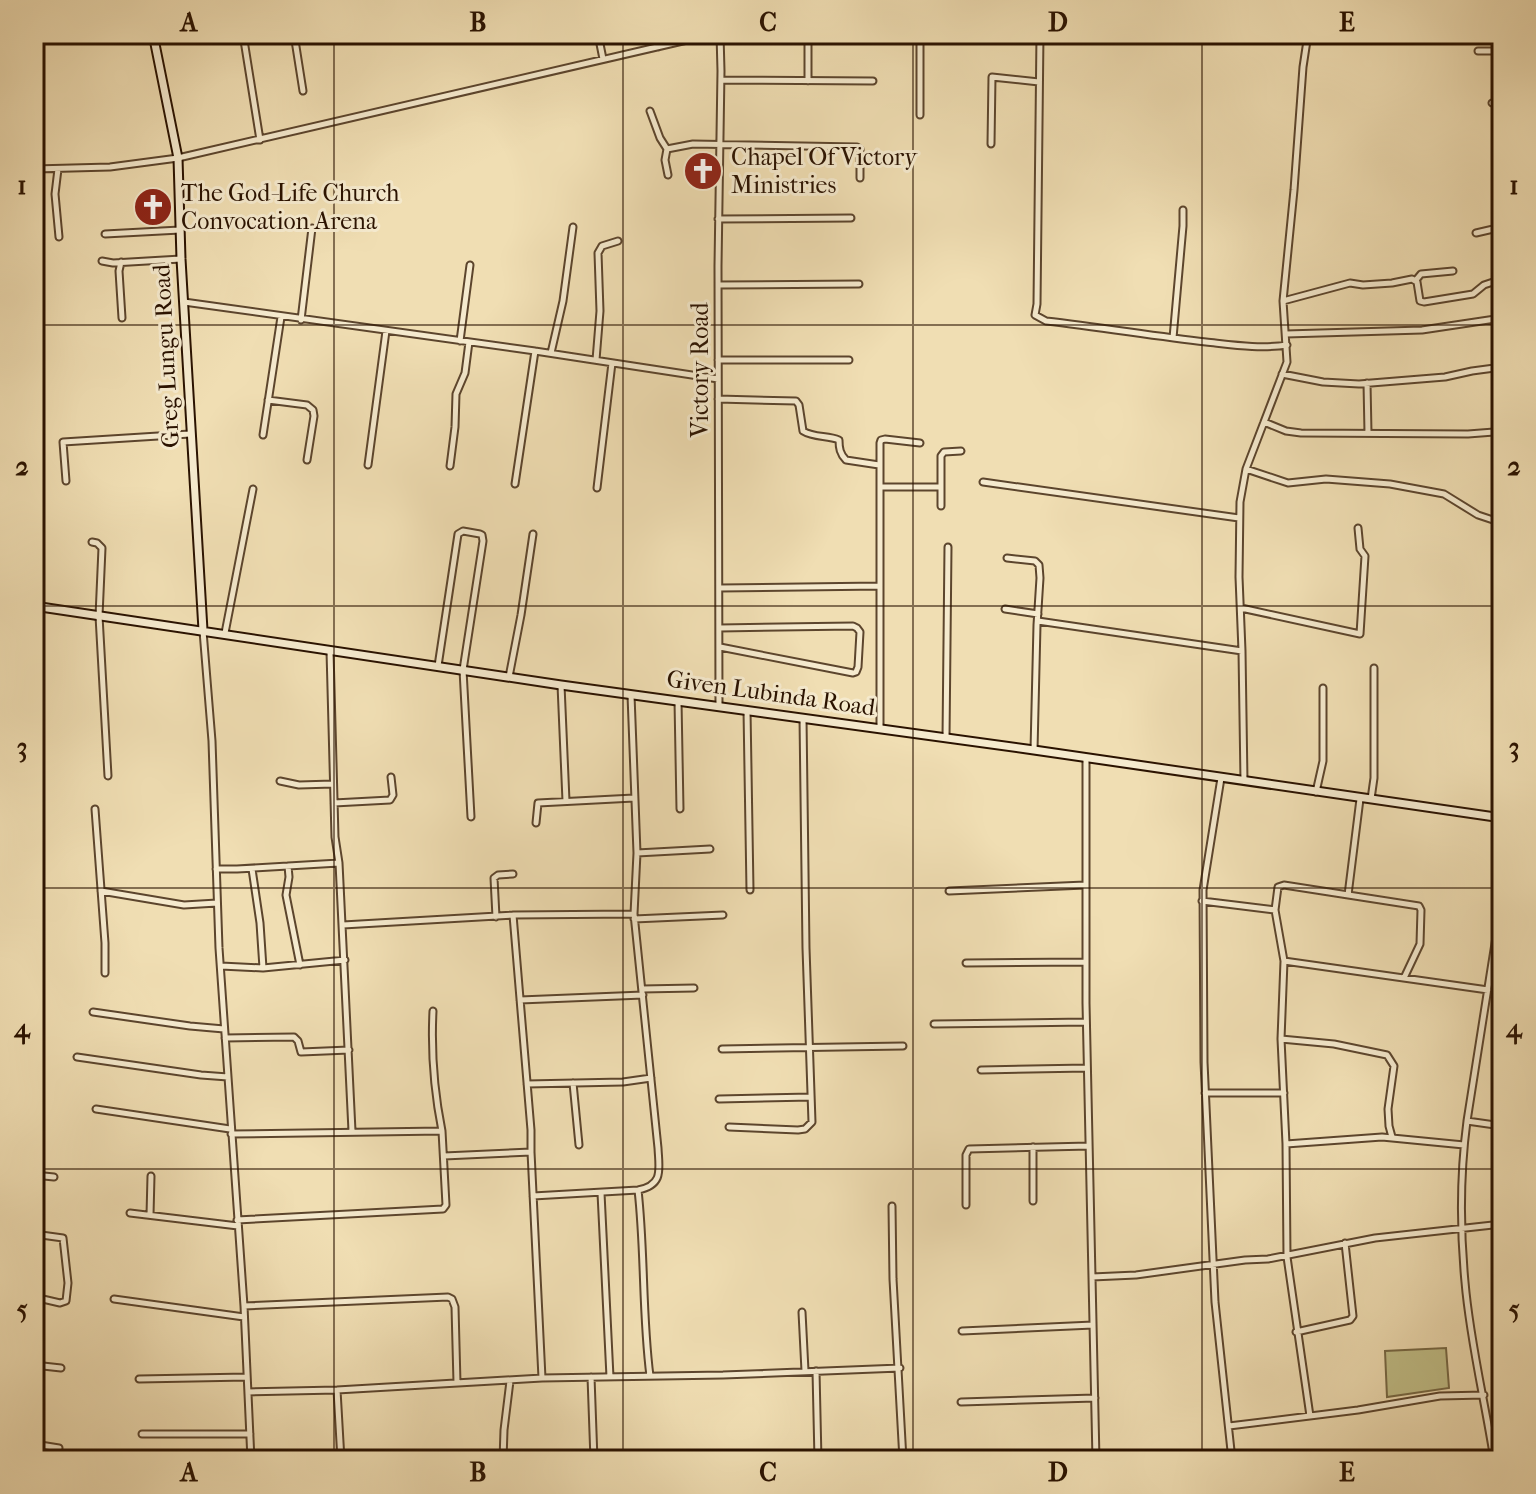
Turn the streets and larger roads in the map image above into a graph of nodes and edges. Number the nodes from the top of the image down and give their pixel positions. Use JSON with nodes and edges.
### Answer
{"nodes":[{"id":1,"x":153,"y":34,"type":"edge"},
{"id":2,"x":243,"y":34,"type":"edge"},
{"id":3,"x":294,"y":34,"type":"edge"},
{"id":4,"x":598,"y":34,"type":"edge"},
{"id":5,"x":656,"y":34,"type":"edge"},
{"id":6,"x":720,"y":34,"type":"edge"},
{"id":7,"x":808,"y":34,"type":"edge"},
{"id":8,"x":920,"y":34,"type":"edge"},
{"id":9,"x":1040,"y":34,"type":"edge"},
{"id":10,"x":1308,"y":34,"type":"edge"},
{"id":11,"x":709,"y":35,"type":"edge"},
{"id":12,"x":658,"y":47,"type":"junction"},
{"id":13,"x":1478,"y":51,"type":"dead end"},
{"id":14,"x":1502,"y":51,"type":"edge"},
{"id":15,"x":603,"y":59,"type":"junction"},
{"id":16,"x":721,"y":80,"type":"junction"},
{"id":17,"x":808,"y":81,"type":"junction"},
{"id":18,"x":873,"y":81,"type":"dead end"},
{"id":19,"x":1039,"y":82,"type":"junction"},
{"id":20,"x":303,"y":91,"type":"dead end"},
{"id":21,"x":1492,"y":103,"type":"dead end"},
{"id":22,"x":1502,"y":104,"type":"edge"},
{"id":23,"x":650,"y":111,"type":"dead end"},
{"id":24,"x":920,"y":115,"type":"dead end"},
{"id":25,"x":260,"y":140,"type":"junction"},
{"id":26,"x":991,"y":144,"type":"dead end"},
{"id":27,"x":720,"y":146,"type":"junction"},
{"id":28,"x":667,"y":149,"type":"junction"},
{"id":29,"x":178,"y":158,"type":"junction"},
{"id":30,"x":34,"y":169,"type":"edge"},
{"id":31,"x":58,"y":169,"type":"junction"},
{"id":32,"x":668,"y":175,"type":"dead end"},
{"id":33,"x":860,"y":178,"type":"dead end"},
{"id":34,"x":1183,"y":210,"type":"dead end"},
{"id":35,"x":851,"y":218,"type":"dead end"},
{"id":36,"x":718,"y":219,"type":"junction"},
{"id":37,"x":573,"y":227,"type":"dead end"},
{"id":38,"x":1502,"y":227,"type":"edge"},
{"id":39,"x":312,"y":228,"type":"dead end"},
{"id":40,"x":180,"y":230,"type":"junction"},
{"id":41,"x":1476,"y":233,"type":"dead end"},
{"id":42,"x":105,"y":234,"type":"dead end"},
{"id":43,"x":59,"y":237,"type":"dead end"},
{"id":44,"x":618,"y":241,"type":"dead end"},
{"id":45,"x":181,"y":259,"type":"junction"},
{"id":46,"x":102,"y":261,"type":"dead end"},
{"id":47,"x":121,"y":262,"type":"junction"},
{"id":48,"x":470,"y":265,"type":"dead end"},
{"id":49,"x":1453,"y":271,"type":"dead end"},
{"id":50,"x":1502,"y":279,"type":"edge"},
{"id":51,"x":1416,"y":280,"type":"junction"},
{"id":52,"x":859,"y":284,"type":"dead end"},
{"id":53,"x":718,"y":285,"type":"junction"},
{"id":54,"x":1283,"y":301,"type":"junction"},
{"id":55,"x":184,"y":302,"type":"junction"},
{"id":56,"x":281,"y":317,"type":"junction"},
{"id":57,"x":122,"y":318,"type":"dead end"},
{"id":58,"x":1499,"y":318,"type":"edge"},
{"id":59,"x":301,"y":320,"type":"junction"},
{"id":60,"x":386,"y":331,"type":"junction"},
{"id":61,"x":1286,"y":334,"type":"junction"},
{"id":62,"x":1173,"y":338,"type":"junction"},
{"id":63,"x":460,"y":341,"type":"junction"},
{"id":64,"x":469,"y":342,"type":"junction"},
{"id":65,"x":1287,"y":345,"type":"junction"},
{"id":66,"x":535,"y":351,"type":"junction"},
{"id":67,"x":551,"y":353,"type":"junction"},
{"id":68,"x":596,"y":360,"type":"junction"},
{"id":69,"x":718,"y":360,"type":"junction"},
{"id":70,"x":849,"y":360,"type":"dead end"},
{"id":71,"x":612,"y":363,"type":"junction"},
{"id":72,"x":1501,"y":367,"type":"edge"},
{"id":73,"x":1282,"y":374,"type":"junction"},
{"id":74,"x":1502,"y":377,"type":"edge"},
{"id":75,"x":718,"y":379,"type":"junction"},
{"id":76,"x":1367,"y":383,"type":"junction"},
{"id":77,"x":718,"y":399,"type":"junction"},
{"id":78,"x":268,"y":400,"type":"junction"},
{"id":79,"x":1264,"y":422,"type":"junction"},
{"id":80,"x":1502,"y":429,"type":"edge"},
{"id":81,"x":1368,"y":433,"type":"junction"},
{"id":82,"x":190,"y":434,"type":"junction"},
{"id":83,"x":263,"y":435,"type":"dead end"},
{"id":84,"x":920,"y":443,"type":"dead end"},
{"id":85,"x":961,"y":451,"type":"dead end"},
{"id":86,"x":307,"y":460,"type":"dead end"},
{"id":87,"x":368,"y":465,"type":"dead end"},
{"id":88,"x":879,"y":465,"type":"junction"},
{"id":89,"x":450,"y":466,"type":"dead end"},
{"id":90,"x":1246,"y":469,"type":"junction"},
{"id":91,"x":66,"y":481,"type":"dead end"},
{"id":92,"x":983,"y":482,"type":"dead end"},
{"id":93,"x":515,"y":484,"type":"dead end"},
{"id":94,"x":880,"y":487,"type":"junction"},
{"id":95,"x":941,"y":487,"type":"junction"},
{"id":96,"x":597,"y":488,"type":"dead end"},
{"id":97,"x":253,"y":489,"type":"dead end"},
{"id":98,"x":941,"y":506,"type":"dead end"},
{"id":99,"x":1239,"y":518,"type":"junction"},
{"id":100,"x":1502,"y":523,"type":"edge"},
{"id":101,"x":1358,"y":528,"type":"dead end"},
{"id":102,"x":533,"y":534,"type":"dead end"},
{"id":103,"x":92,"y":542,"type":"dead end"},
{"id":104,"x":948,"y":547,"type":"dead end"},
{"id":105,"x":1007,"y":558,"type":"dead end"},
{"id":106,"x":880,"y":586,"type":"junction"},
{"id":107,"x":720,"y":588,"type":"junction"},
{"id":108,"x":34,"y":606,"type":"edge"},
{"id":109,"x":1241,"y":608,"type":"junction"},
{"id":110,"x":1005,"y":609,"type":"dead end"},
{"id":111,"x":99,"y":616,"type":"junction"},
{"id":112,"x":1038,"y":618,"type":"junction"},
{"id":113,"x":720,"y":628,"type":"junction"},
{"id":114,"x":203,"y":630,"type":"junction"},
{"id":115,"x":225,"y":633,"type":"junction"},
{"id":116,"x":720,"y":647,"type":"junction"},
{"id":117,"x":330,"y":651,"type":"junction"},
{"id":118,"x":1242,"y":651,"type":"junction"},
{"id":119,"x":438,"y":667,"type":"junction"},
{"id":120,"x":1374,"y":668,"type":"dead end"},
{"id":121,"x":463,"y":670,"type":"junction"},
{"id":122,"x":509,"y":677,"type":"junction"},
{"id":123,"x":561,"y":685,"type":"junction"},
{"id":124,"x":1323,"y":688,"type":"dead end"},
{"id":125,"x":631,"y":695,"type":"junction"},
{"id":126,"x":678,"y":701,"type":"junction"},
{"id":127,"x":719,"y":705,"type":"junction"},
{"id":128,"x":747,"y":709,"type":"junction"},
{"id":129,"x":803,"y":717,"type":"junction"},
{"id":130,"x":880,"y":728,"type":"junction"},
{"id":131,"x":946,"y":738,"type":"junction"},
{"id":132,"x":1034,"y":750,"type":"junction"},
{"id":133,"x":1086,"y":759,"type":"junction"},
{"id":134,"x":108,"y":776,"type":"dead end"},
{"id":135,"x":391,"y":777,"type":"dead end"},
{"id":136,"x":1221,"y":778,"type":"junction"},
{"id":137,"x":280,"y":781,"type":"dead end"},
{"id":138,"x":1244,"y":781,"type":"junction"},
{"id":139,"x":333,"y":784,"type":"junction"},
{"id":140,"x":1316,"y":792,"type":"junction"},
{"id":141,"x":634,"y":798,"type":"junction"},
{"id":142,"x":1360,"y":799,"type":"junction"},
{"id":143,"x":1371,"y":800,"type":"junction"},
{"id":144,"x":566,"y":801,"type":"junction"},
{"id":145,"x":334,"y":803,"type":"junction"},
{"id":146,"x":95,"y":809,"type":"dead end"},
{"id":147,"x":680,"y":809,"type":"dead end"},
{"id":148,"x":471,"y":817,"type":"dead end"},
{"id":149,"x":1502,"y":818,"type":"edge"},
{"id":150,"x":536,"y":823,"type":"dead end"},
{"id":151,"x":710,"y":849,"type":"dead end"},
{"id":152,"x":637,"y":853,"type":"junction"},
{"id":153,"x":339,"y":863,"type":"junction"},
{"id":154,"x":288,"y":866,"type":"junction"},
{"id":155,"x":216,"y":869,"type":"junction"},
{"id":156,"x":252,"y":869,"type":"junction"},
{"id":157,"x":513,"y":874,"type":"dead end"},
{"id":158,"x":1085,"y":885,"type":"junction"},
{"id":159,"x":750,"y":890,"type":"dead end"},
{"id":160,"x":101,"y":891,"type":"junction"},
{"id":161,"x":949,"y":891,"type":"dead end"},
{"id":162,"x":1348,"y":895,"type":"junction"},
{"id":163,"x":1502,"y":899,"type":"edge"},
{"id":164,"x":1202,"y":901,"type":"junction"},
{"id":165,"x":217,"y":903,"type":"junction"},
{"id":166,"x":1275,"y":910,"type":"junction"},
{"id":167,"x":513,"y":915,"type":"junction"},
{"id":168,"x":723,"y":915,"type":"dead end"},
{"id":169,"x":634,"y":916,"type":"junction"},
{"id":170,"x":496,"y":917,"type":"junction"},
{"id":171,"x":343,"y":925,"type":"junction"},
{"id":172,"x":1494,"y":952,"type":"junction"},
{"id":173,"x":1502,"y":953,"type":"edge"},
{"id":174,"x":345,"y":960,"type":"junction"},
{"id":175,"x":1284,"y":961,"type":"junction"},
{"id":176,"x":1086,"y":962,"type":"junction"},
{"id":177,"x":966,"y":963,"type":"dead end"},
{"id":178,"x":300,"y":965,"type":"junction"},
{"id":179,"x":221,"y":966,"type":"junction"},
{"id":180,"x":263,"y":968,"type":"junction"},
{"id":181,"x":105,"y":973,"type":"dead end"},
{"id":182,"x":1404,"y":978,"type":"junction"},
{"id":183,"x":694,"y":988,"type":"dead end"},
{"id":184,"x":1488,"y":990,"type":"junction"},
{"id":185,"x":643,"y":992,"type":"junction"},
{"id":186,"x":520,"y":1000,"type":"junction"},
{"id":187,"x":433,"y":1011,"type":"dead end"},
{"id":188,"x":93,"y":1012,"type":"dead end"},
{"id":189,"x":1086,"y":1022,"type":"junction"},
{"id":190,"x":934,"y":1024,"type":"dead end"},
{"id":191,"x":224,"y":1029,"type":"junction"},
{"id":192,"x":225,"y":1038,"type":"junction"},
{"id":193,"x":1281,"y":1039,"type":"junction"},
{"id":194,"x":903,"y":1046,"type":"dead end"},
{"id":195,"x":809,"y":1048,"type":"junction"},
{"id":196,"x":722,"y":1049,"type":"dead end"},
{"id":197,"x":349,"y":1050,"type":"junction"},
{"id":198,"x":77,"y":1057,"type":"dead end"},
{"id":199,"x":1087,"y":1068,"type":"junction"},
{"id":200,"x":981,"y":1070,"type":"dead end"},
{"id":201,"x":228,"y":1077,"type":"junction"},
{"id":202,"x":651,"y":1078,"type":"junction"},
{"id":203,"x":573,"y":1083,"type":"junction"},
{"id":204,"x":527,"y":1084,"type":"junction"},
{"id":205,"x":1205,"y":1093,"type":"junction"},
{"id":206,"x":1284,"y":1093,"type":"junction"},
{"id":207,"x":811,"y":1097,"type":"junction"},
{"id":208,"x":719,"y":1099,"type":"dead end"},
{"id":209,"x":96,"y":1109,"type":"dead end"},
{"id":210,"x":1467,"y":1121,"type":"junction"},
{"id":211,"x":1502,"y":1126,"type":"edge"},
{"id":212,"x":729,"y":1127,"type":"dead end"},
{"id":213,"x":231,"y":1131,"type":"junction"},
{"id":214,"x":352,"y":1131,"type":"junction"},
{"id":215,"x":442,"y":1131,"type":"junction"},
{"id":216,"x":1392,"y":1137,"type":"junction"},
{"id":217,"x":1286,"y":1144,"type":"junction"},
{"id":218,"x":579,"y":1145,"type":"dead end"},
{"id":219,"x":1464,"y":1145,"type":"junction"},
{"id":220,"x":1089,"y":1146,"type":"junction"},
{"id":221,"x":1033,"y":1147,"type":"junction"},
{"id":222,"x":531,"y":1152,"type":"junction"},
{"id":223,"x":444,"y":1156,"type":"junction"},
{"id":224,"x":34,"y":1175,"type":"edge"},
{"id":225,"x":151,"y":1176,"type":"dead end"},
{"id":226,"x":54,"y":1177,"type":"dead end"},
{"id":227,"x":638,"y":1190,"type":"junction"},
{"id":228,"x":601,"y":1193,"type":"junction"},
{"id":229,"x":533,"y":1196,"type":"junction"},
{"id":230,"x":1033,"y":1201,"type":"dead end"},
{"id":231,"x":966,"y":1205,"type":"dead end"},
{"id":232,"x":892,"y":1206,"type":"dead end"},
{"id":233,"x":130,"y":1213,"type":"dead end"},
{"id":234,"x":150,"y":1216,"type":"junction"},
{"id":235,"x":237,"y":1223,"type":"junction"},
{"id":236,"x":1502,"y":1224,"type":"edge"},
{"id":237,"x":1461,"y":1227,"type":"junction"},
{"id":238,"x":34,"y":1234,"type":"edge"},
{"id":239,"x":1345,"y":1243,"type":"junction"},
{"id":240,"x":1287,"y":1257,"type":"junction"},
{"id":241,"x":1213,"y":1264,"type":"junction"},
{"id":242,"x":1092,"y":1277,"type":"junction"},
{"id":243,"x":34,"y":1297,"type":"edge"},
{"id":244,"x":114,"y":1299,"type":"dead end"},
{"id":245,"x":244,"y":1306,"type":"junction"},
{"id":246,"x":802,"y":1312,"type":"dead end"},
{"id":247,"x":244,"y":1317,"type":"junction"},
{"id":248,"x":1093,"y":1325,"type":"junction"},
{"id":249,"x":962,"y":1331,"type":"dead end"},
{"id":250,"x":1296,"y":1332,"type":"junction"},
{"id":251,"x":34,"y":1365,"type":"edge"},
{"id":252,"x":61,"y":1368,"type":"dead end"},
{"id":253,"x":900,"y":1368,"type":"junction"},
{"id":254,"x":805,"y":1371,"type":"junction"},
{"id":255,"x":816,"y":1371,"type":"junction"},
{"id":256,"x":650,"y":1376,"type":"junction"},
{"id":257,"x":247,"y":1377,"type":"junction"},
{"id":258,"x":591,"y":1377,"type":"junction"},
{"id":259,"x":610,"y":1377,"type":"junction"},
{"id":260,"x":542,"y":1378,"type":"junction"},
{"id":261,"x":139,"y":1379,"type":"dead end"},
{"id":262,"x":510,"y":1381,"type":"junction"},
{"id":263,"x":457,"y":1383,"type":"junction"},
{"id":264,"x":337,"y":1390,"type":"junction"},
{"id":265,"x":248,"y":1392,"type":"junction"},
{"id":266,"x":1484,"y":1395,"type":"junction"},
{"id":267,"x":1095,"y":1398,"type":"junction"},
{"id":268,"x":961,"y":1402,"type":"dead end"},
{"id":269,"x":1310,"y":1416,"type":"junction"},
{"id":270,"x":1229,"y":1426,"type":"junction"},
{"id":271,"x":142,"y":1434,"type":"dead end"},
{"id":272,"x":250,"y":1434,"type":"junction"},
{"id":273,"x":1502,"y":1443,"type":"edge"},
{"id":274,"x":34,"y":1444,"type":"edge"},
{"id":275,"x":1491,"y":1444,"type":"junction"},
{"id":276,"x":59,"y":1448,"type":"dead end"},
{"id":277,"x":251,"y":1460,"type":"edge"},
{"id":278,"x":341,"y":1460,"type":"edge"},
{"id":279,"x":503,"y":1460,"type":"edge"},
{"id":280,"x":594,"y":1460,"type":"edge"},
{"id":281,"x":818,"y":1460,"type":"edge"},
{"id":282,"x":903,"y":1460,"type":"edge"},
{"id":283,"x":1096,"y":1460,"type":"edge"},
{"id":284,"x":1232,"y":1460,"type":"edge"},
{"id":285,"x":1494,"y":1460,"type":"edge"}],
"edges":[{"from":1,"to":29,"type":"street","name":"Greg Lungu Road"},
{"from":2,"to":25,"type":"street"},
{"from":3,"to":20,"type":"street"},
{"from":4,"to":15,"type":"street"},
{"from":5,"to":12,"type":"street"},
{"from":6,"to":16,"type":"street","name":"Victory Road"},
{"from":7,"to":17,"type":"street"},
{"from":8,"to":24,"type":"street"},
{"from":9,"to":19,"type":"street"},
{"from":10,"to":54,"type":"street"},
{"from":11,"to":12,"type":"street"},
{"from":12,"to":15,"type":"street"},
{"from":13,"to":14,"type":"street"},
{"from":15,"to":25,"type":"street"},
{"from":16,"to":17,"type":"street"},
{"from":16,"to":27,"type":"street","name":"Victory Road"},
{"from":17,"to":18,"type":"street"},
{"from":19,"to":26,"type":"street"},
{"from":19,"to":62,"type":"street"},
{"from":21,"to":22,"type":"street"},
{"from":23,"to":28,"type":"street"},
{"from":25,"to":29,"type":"street"},
{"from":27,"to":28,"type":"street"},
{"from":27,"to":33,"type":"street"},
{"from":27,"to":36,"type":"street","name":"Victory Road"},
{"from":28,"to":32,"type":"street"},
{"from":29,"to":31,"type":"street"},
{"from":29,"to":40,"type":"street","name":"Greg Lungu Road"},
{"from":30,"to":31,"type":"street"},
{"from":31,"to":43,"type":"street"},
{"from":34,"to":62,"type":"street"},
{"from":35,"to":36,"type":"street"},
{"from":36,"to":53,"type":"street","name":"Victory Road"},
{"from":37,"to":67,"type":"street"},
{"from":38,"to":41,"type":"street"},
{"from":39,"to":59,"type":"street"},
{"from":40,"to":42,"type":"street"},
{"from":40,"to":45,"type":"street","name":"Greg Lungu Road"},
{"from":44,"to":68,"type":"street"},
{"from":45,"to":47,"type":"street"},
{"from":45,"to":55,"type":"street","name":"Greg Lungu Road"},
{"from":46,"to":47,"type":"street"},
{"from":47,"to":57,"type":"street"},
{"from":48,"to":63,"type":"street"},
{"from":49,"to":51,"type":"street"},
{"from":50,"to":51,"type":"street"},
{"from":51,"to":54,"type":"street"},
{"from":52,"to":53,"type":"street"},
{"from":53,"to":69,"type":"street","name":"Victory Road"},
{"from":54,"to":61,"type":"street"},
{"from":55,"to":56,"type":"street"},
{"from":55,"to":82,"type":"street","name":"Greg Lungu Road"},
{"from":56,"to":59,"type":"street"},
{"from":56,"to":78,"type":"street"},
{"from":58,"to":61,"type":"street"},
{"from":58,"to":72,"type":"street"},
{"from":59,"to":60,"type":"street"},
{"from":60,"to":63,"type":"street"},
{"from":60,"to":87,"type":"street"},
{"from":61,"to":65,"type":"street"},
{"from":62,"to":65,"type":"street"},
{"from":63,"to":64,"type":"street"},
{"from":64,"to":66,"type":"street"},
{"from":64,"to":89,"type":"street"},
{"from":65,"to":73,"type":"street"},
{"from":66,"to":67,"type":"street"},
{"from":66,"to":93,"type":"street"},
{"from":67,"to":68,"type":"street"},
{"from":68,"to":71,"type":"street"},
{"from":69,"to":70,"type":"street"},
{"from":69,"to":75,"type":"street","name":"Victory Road"},
{"from":71,"to":75,"type":"street"},
{"from":71,"to":96,"type":"street"},
{"from":72,"to":74,"type":"street"},
{"from":72,"to":76,"type":"street"},
{"from":73,"to":76,"type":"street"},
{"from":73,"to":79,"type":"street"},
{"from":75,"to":77,"type":"street","name":"Victory Road"},
{"from":76,"to":81,"type":"street"},
{"from":77,"to":88,"type":"street"},
{"from":77,"to":107,"type":"street","name":"Victory Road"},
{"from":78,"to":83,"type":"street"},
{"from":78,"to":86,"type":"street"},
{"from":79,"to":81,"type":"street"},
{"from":79,"to":90,"type":"street"},
{"from":80,"to":81,"type":"street"},
{"from":82,"to":91,"type":"street"},
{"from":82,"to":114,"type":"street","name":"Greg Lungu Road"},
{"from":84,"to":88,"type":"street"},
{"from":85,"to":95,"type":"street"},
{"from":88,"to":94,"type":"street"},
{"from":90,"to":99,"type":"street"},
{"from":90,"to":100,"type":"street"},
{"from":92,"to":99,"type":"street"},
{"from":94,"to":95,"type":"street"},
{"from":94,"to":106,"type":"street"},
{"from":95,"to":98,"type":"street"},
{"from":97,"to":115,"type":"street"},
{"from":99,"to":109,"type":"street"},
{"from":101,"to":109,"type":"street"},
{"from":102,"to":122,"type":"street"},
{"from":103,"to":111,"type":"street"},
{"from":104,"to":131,"type":"street"},
{"from":105,"to":112,"type":"street"},
{"from":106,"to":107,"type":"street"},
{"from":106,"to":130,"type":"street"},
{"from":107,"to":113,"type":"street","name":"Victory Road"},
{"from":108,"to":111,"type":"street","name":"Given Lubinda Road"},
{"from":109,"to":118,"type":"street"},
{"from":110,"to":112,"type":"street"},
{"from":111,"to":114,"type":"street","name":"Given Lubinda Road"},
{"from":111,"to":134,"type":"street"},
{"from":112,"to":118,"type":"street"},
{"from":112,"to":132,"type":"street"},
{"from":113,"to":116,"type":"street","name":"Victory Road"},
{"from":113,"to":116,"type":"street"},
{"from":114,"to":115,"type":"street","name":"Given Lubinda Road"},
{"from":114,"to":155,"type":"street"},
{"from":115,"to":117,"type":"street","name":"Given Lubinda Road"},
{"from":116,"to":127,"type":"street","name":"Victory Road"},
{"from":117,"to":119,"type":"street","name":"Given Lubinda Road"},
{"from":117,"to":139,"type":"street"},
{"from":118,"to":138,"type":"street"},
{"from":119,"to":121,"type":"street","name":"Given Lubinda Road"},
{"from":119,"to":121,"type":"street"},
{"from":120,"to":143,"type":"street"},
{"from":121,"to":122,"type":"street","name":"Given Lubinda Road"},
{"from":121,"to":148,"type":"street"},
{"from":122,"to":123,"type":"street","name":"Given Lubinda Road"},
{"from":123,"to":125,"type":"street","name":"Given Lubinda Road"},
{"from":123,"to":144,"type":"street"},
{"from":124,"to":140,"type":"street"},
{"from":125,"to":126,"type":"street","name":"Given Lubinda Road"},
{"from":125,"to":141,"type":"street"},
{"from":126,"to":127,"type":"street","name":"Given Lubinda Road"},
{"from":126,"to":147,"type":"street"},
{"from":127,"to":128,"type":"street","name":"Given Lubinda Road"},
{"from":128,"to":129,"type":"street","name":"Given Lubinda Road"},
{"from":128,"to":159,"type":"street"},
{"from":129,"to":130,"type":"street","name":"Given Lubinda Road"},
{"from":129,"to":195,"type":"street"},
{"from":130,"to":131,"type":"street","name":"Given Lubinda Road"},
{"from":131,"to":132,"type":"street","name":"Given Lubinda Road"},
{"from":132,"to":133,"type":"street","name":"Given Lubinda Road"},
{"from":133,"to":136,"type":"street","name":"Given Lubinda Road"},
{"from":133,"to":158,"type":"street"},
{"from":135,"to":145,"type":"street"},
{"from":136,"to":138,"type":"street","name":"Given Lubinda Road"},
{"from":136,"to":164,"type":"street"},
{"from":137,"to":139,"type":"street"},
{"from":138,"to":140,"type":"street","name":"Given Lubinda Road"},
{"from":139,"to":145,"type":"street"},
{"from":140,"to":142,"type":"street","name":"Given Lubinda Road"},
{"from":141,"to":144,"type":"street"},
{"from":141,"to":152,"type":"street"},
{"from":142,"to":143,"type":"street","name":"Given Lubinda Road"},
{"from":142,"to":162,"type":"street"},
{"from":143,"to":149,"type":"street","name":"Given Lubinda Road"},
{"from":144,"to":150,"type":"street"},
{"from":145,"to":153,"type":"street"},
{"from":146,"to":160,"type":"street"},
{"from":151,"to":152,"type":"street"},
{"from":152,"to":169,"type":"street"},
{"from":153,"to":154,"type":"street"},
{"from":153,"to":171,"type":"street"},
{"from":154,"to":156,"type":"street"},
{"from":154,"to":178,"type":"street"},
{"from":155,"to":156,"type":"street"},
{"from":155,"to":165,"type":"street"},
{"from":156,"to":180,"type":"street"},
{"from":157,"to":170,"type":"street"},
{"from":158,"to":161,"type":"street"},
{"from":158,"to":176,"type":"street"},
{"from":160,"to":165,"type":"street"},
{"from":160,"to":181,"type":"street"},
{"from":162,"to":166,"type":"street"},
{"from":162,"to":182,"type":"street"},
{"from":163,"to":172,"type":"street"},
{"from":164,"to":166,"type":"street"},
{"from":164,"to":205,"type":"street"},
{"from":165,"to":179,"type":"street"},
{"from":166,"to":175,"type":"street"},
{"from":167,"to":169,"type":"street"},
{"from":167,"to":170,"type":"street"},
{"from":167,"to":186,"type":"street"},
{"from":168,"to":169,"type":"street"},
{"from":169,"to":185,"type":"street"},
{"from":170,"to":171,"type":"street"},
{"from":171,"to":174,"type":"street"},
{"from":172,"to":173,"type":"street"},
{"from":172,"to":184,"type":"street"},
{"from":174,"to":178,"type":"street"},
{"from":174,"to":197,"type":"street"},
{"from":175,"to":182,"type":"street"},
{"from":175,"to":193,"type":"street"},
{"from":176,"to":177,"type":"street"},
{"from":176,"to":189,"type":"street"},
{"from":178,"to":180,"type":"street"},
{"from":179,"to":180,"type":"street"},
{"from":179,"to":191,"type":"street"},
{"from":182,"to":184,"type":"street"},
{"from":183,"to":185,"type":"street"},
{"from":184,"to":210,"type":"street"},
{"from":185,"to":186,"type":"street"},
{"from":185,"to":202,"type":"street"},
{"from":186,"to":204,"type":"street"},
{"from":187,"to":215,"type":"street"},
{"from":188,"to":191,"type":"street"},
{"from":189,"to":190,"type":"street"},
{"from":189,"to":199,"type":"street"},
{"from":191,"to":192,"type":"street"},
{"from":192,"to":197,"type":"street"},
{"from":192,"to":201,"type":"street"},
{"from":193,"to":206,"type":"street"},
{"from":193,"to":216,"type":"street"},
{"from":194,"to":195,"type":"street"},
{"from":195,"to":196,"type":"street"},
{"from":195,"to":207,"type":"street"},
{"from":197,"to":214,"type":"street"},
{"from":198,"to":201,"type":"street"},
{"from":199,"to":200,"type":"street"},
{"from":199,"to":220,"type":"street"},
{"from":201,"to":213,"type":"street"},
{"from":202,"to":203,"type":"street"},
{"from":202,"to":227,"type":"street"},
{"from":203,"to":204,"type":"street"},
{"from":203,"to":218,"type":"street"},
{"from":204,"to":222,"type":"street"},
{"from":205,"to":206,"type":"street"},
{"from":205,"to":241,"type":"street"},
{"from":206,"to":217,"type":"street"},
{"from":207,"to":208,"type":"street"},
{"from":207,"to":212,"type":"street"},
{"from":209,"to":213,"type":"street"},
{"from":210,"to":211,"type":"street"},
{"from":210,"to":219,"type":"street"},
{"from":213,"to":214,"type":"street"},
{"from":213,"to":235,"type":"street"},
{"from":214,"to":215,"type":"street"},
{"from":215,"to":223,"type":"street"},
{"from":216,"to":217,"type":"street"},
{"from":216,"to":219,"type":"street"},
{"from":217,"to":240,"type":"street"},
{"from":219,"to":237,"type":"street"},
{"from":220,"to":221,"type":"street"},
{"from":220,"to":242,"type":"street"},
{"from":221,"to":230,"type":"street"},
{"from":221,"to":231,"type":"street"},
{"from":222,"to":223,"type":"street"},
{"from":222,"to":229,"type":"street"},
{"from":223,"to":235,"type":"street"},
{"from":224,"to":226,"type":"street"},
{"from":225,"to":234,"type":"street"},
{"from":227,"to":228,"type":"street"},
{"from":227,"to":256,"type":"street"},
{"from":228,"to":229,"type":"street"},
{"from":228,"to":259,"type":"street"},
{"from":229,"to":260,"type":"street"},
{"from":232,"to":253,"type":"street"},
{"from":233,"to":234,"type":"street"},
{"from":234,"to":235,"type":"street"},
{"from":235,"to":245,"type":"street"},
{"from":236,"to":237,"type":"street"},
{"from":237,"to":239,"type":"street"},
{"from":237,"to":266,"type":"street"},
{"from":238,"to":243,"type":"street"},
{"from":239,"to":240,"type":"street"},
{"from":239,"to":250,"type":"street"},
{"from":240,"to":241,"type":"street"},
{"from":240,"to":250,"type":"street"},
{"from":241,"to":242,"type":"street"},
{"from":241,"to":270,"type":"street"},
{"from":242,"to":248,"type":"street"},
{"from":244,"to":247,"type":"street"},
{"from":245,"to":247,"type":"street"},
{"from":245,"to":263,"type":"street"},
{"from":246,"to":254,"type":"street"},
{"from":247,"to":257,"type":"street"},
{"from":248,"to":249,"type":"street"},
{"from":248,"to":267,"type":"street"},
{"from":250,"to":269,"type":"street"},
{"from":251,"to":252,"type":"street"},
{"from":253,"to":255,"type":"street"},
{"from":253,"to":282,"type":"street"},
{"from":254,"to":255,"type":"street"},
{"from":254,"to":256,"type":"street"},
{"from":255,"to":281,"type":"street"},
{"from":256,"to":259,"type":"street"},
{"from":257,"to":261,"type":"street"},
{"from":257,"to":265,"type":"street"},
{"from":258,"to":259,"type":"street"},
{"from":258,"to":260,"type":"street"},
{"from":258,"to":280,"type":"street"},
{"from":260,"to":262,"type":"street"},
{"from":262,"to":263,"type":"street"},
{"from":262,"to":279,"type":"street"},
{"from":263,"to":264,"type":"street"},
{"from":264,"to":265,"type":"street"},
{"from":264,"to":278,"type":"street"},
{"from":265,"to":272,"type":"street"},
{"from":266,"to":269,"type":"street"},
{"from":266,"to":275,"type":"street"},
{"from":267,"to":268,"type":"street"},
{"from":267,"to":283,"type":"street"},
{"from":269,"to":270,"type":"street"},
{"from":270,"to":284,"type":"street"},
{"from":271,"to":272,"type":"street"},
{"from":272,"to":277,"type":"street"},
{"from":273,"to":275,"type":"street"},
{"from":274,"to":276,"type":"street"},
{"from":275,"to":285,"type":"street"}]}
